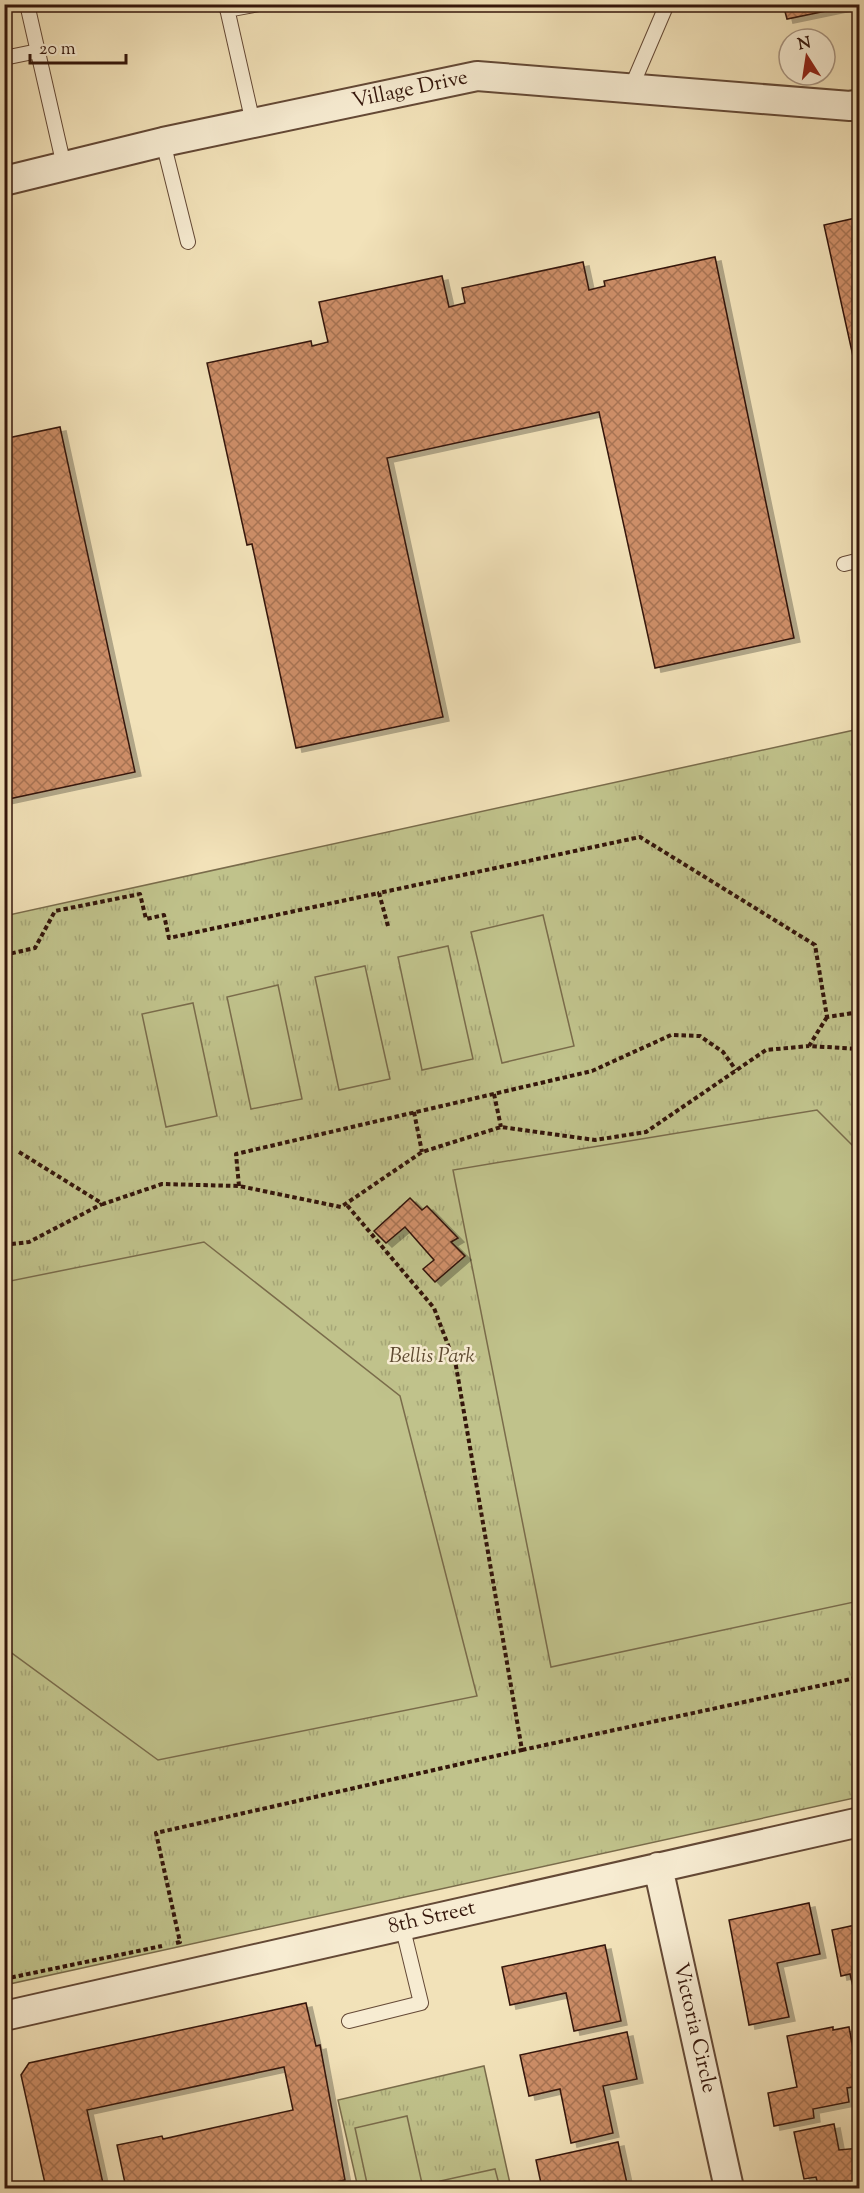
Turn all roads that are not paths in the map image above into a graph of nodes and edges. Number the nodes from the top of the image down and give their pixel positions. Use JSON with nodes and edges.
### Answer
{"nodes":[{"id":1,"x":27,"y":4,"type":"edge"},
{"id":2,"x":259,"y":4,"type":"edge"},
{"id":3,"x":667,"y":4,"type":"edge"},
{"id":4,"x":226,"y":8,"type":"edge"},
{"id":5,"x":38,"y":51,"type":"junction"},
{"id":6,"x":4,"y":58,"type":"edge"},
{"id":7,"x":631,"y":88,"type":"junction"},
{"id":8,"x":860,"y":104,"type":"edge"},
{"id":9,"x":253,"y":123,"type":"junction"},
{"id":10,"x":163,"y":142,"type":"junction"},
{"id":11,"x":64,"y":166,"type":"junction"},
{"id":12,"x":4,"y":181,"type":"edge"},
{"id":13,"x":188,"y":242,"type":"dead end"},
{"id":14,"x":860,"y":560,"type":"edge"},
{"id":15,"x":844,"y":564,"type":"dead end"},
{"id":16,"x":860,"y":1822,"type":"edge"},
{"id":17,"x":658,"y":1867,"type":"junction"},
{"id":18,"x":402,"y":1925,"type":"junction"},
{"id":19,"x":4,"y":2016,"type":"edge"},
{"id":20,"x":349,"y":2021,"type":"dead end"},
{"id":21,"x":729,"y":2188,"type":"edge"}],
"edges":[{"from":1,"to":5,"type":"lane"},
{"from":2,"to":4,"type":"lane"},
{"from":3,"to":7,"type":"lane"},
{"from":4,"to":9,"type":"lane"},
{"from":5,"to":6,"type":"lane"},
{"from":5,"to":11,"type":"lane"},
{"from":7,"to":8,"type":"street","name":"Village Drive"},
{"from":7,"to":9,"type":"street","name":"Village Drive"},
{"from":9,"to":10,"type":"street","name":"Village Drive"},
{"from":10,"to":11,"type":"street","name":"Village Drive"},
{"from":10,"to":13,"type":"lane"},
{"from":11,"to":12,"type":"street","name":"Village Drive"},
{"from":14,"to":15,"type":"lane"},
{"from":16,"to":17,"type":"street","name":"8th Street"},
{"from":17,"to":18,"type":"street","name":"8th Street"},
{"from":17,"to":21,"type":"street","name":"Victoria Circle"},
{"from":18,"to":19,"type":"street","name":"8th Street"},
{"from":18,"to":20,"type":"lane"}]}
